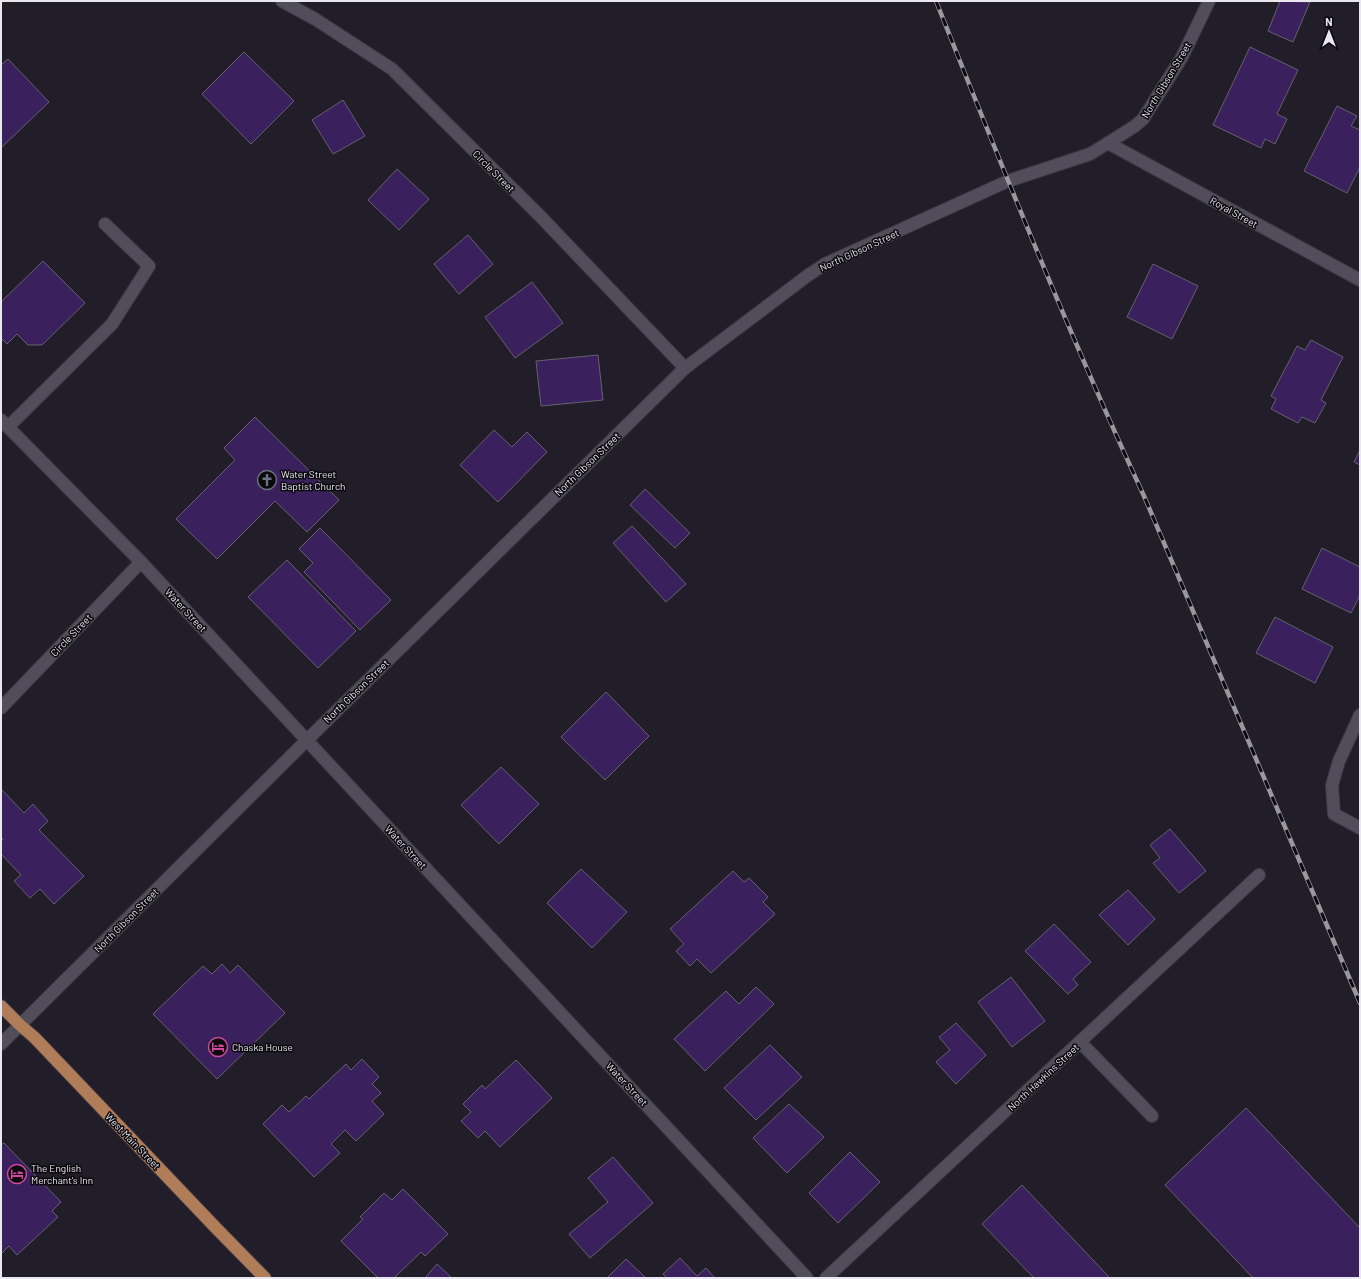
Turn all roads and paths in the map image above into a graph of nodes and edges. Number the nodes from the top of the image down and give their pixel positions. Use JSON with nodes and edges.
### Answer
{"nodes":[{"id":1,"x":282,"y":1,"type":"edge"},
{"id":2,"x":1209,"y":1,"type":"edge"},
{"id":3,"x":1108,"y":143,"type":"junction"},
{"id":4,"x":105,"y":224,"type":"dead end"},
{"id":5,"x":1360,"y":280,"type":"edge"},
{"id":6,"x":685,"y":368,"type":"junction"},
{"id":7,"x":5,"y":424,"type":"edge"},
{"id":8,"x":141,"y":562,"type":"junction"},
{"id":9,"x":1,"y":708,"type":"edge"},
{"id":10,"x":1360,"y":715,"type":"edge"},
{"id":11,"x":306,"y":740,"type":"junction"},
{"id":12,"x":1360,"y":828,"type":"edge"},
{"id":13,"x":1259,"y":875,"type":"dead end"},
{"id":14,"x":1,"y":1006,"type":"edge"},
{"id":15,"x":20,"y":1025,"type":"junction"},
{"id":16,"x":1080,"y":1042,"type":"junction"},
{"id":17,"x":1,"y":1044,"type":"edge"},
{"id":18,"x":1152,"y":1116,"type":"dead end"},
{"id":19,"x":265,"y":1278,"type":"edge"},
{"id":20,"x":807,"y":1278,"type":"edge"},
{"id":21,"x":826,"y":1278,"type":"edge"}],
"edges":[{"from":1,"to":6,"type":"street","name":"Circle Street"},
{"from":2,"to":3,"type":"street","name":"North Gibson Street"},
{"from":3,"to":5,"type":"street","name":"Royal Street"},
{"from":3,"to":6,"type":"street","name":"North Gibson Street"},
{"from":4,"to":7,"type":"street"},
{"from":6,"to":11,"type":"street","name":"North Gibson Street"},
{"from":7,"to":8,"type":"street","name":"Water Street"},
{"from":8,"to":9,"type":"street","name":"Circle Street"},
{"from":8,"to":11,"type":"street","name":"Water Street"},
{"from":10,"to":12,"type":"street"},
{"from":11,"to":15,"type":"street","name":"North Gibson Street"},
{"from":11,"to":20,"type":"street","name":"Water Street"},
{"from":13,"to":16,"type":"street","name":"North Hawkins Street"},
{"from":14,"to":15,"type":"main road","name":"West Main Street"},
{"from":15,"to":17,"type":"street","name":"North Gibson Street"},
{"from":15,"to":19,"type":"main road","name":"West Main Street"},
{"from":16,"to":18,"type":"street"},
{"from":16,"to":21,"type":"street","name":"North Hawkins Street"}]}
